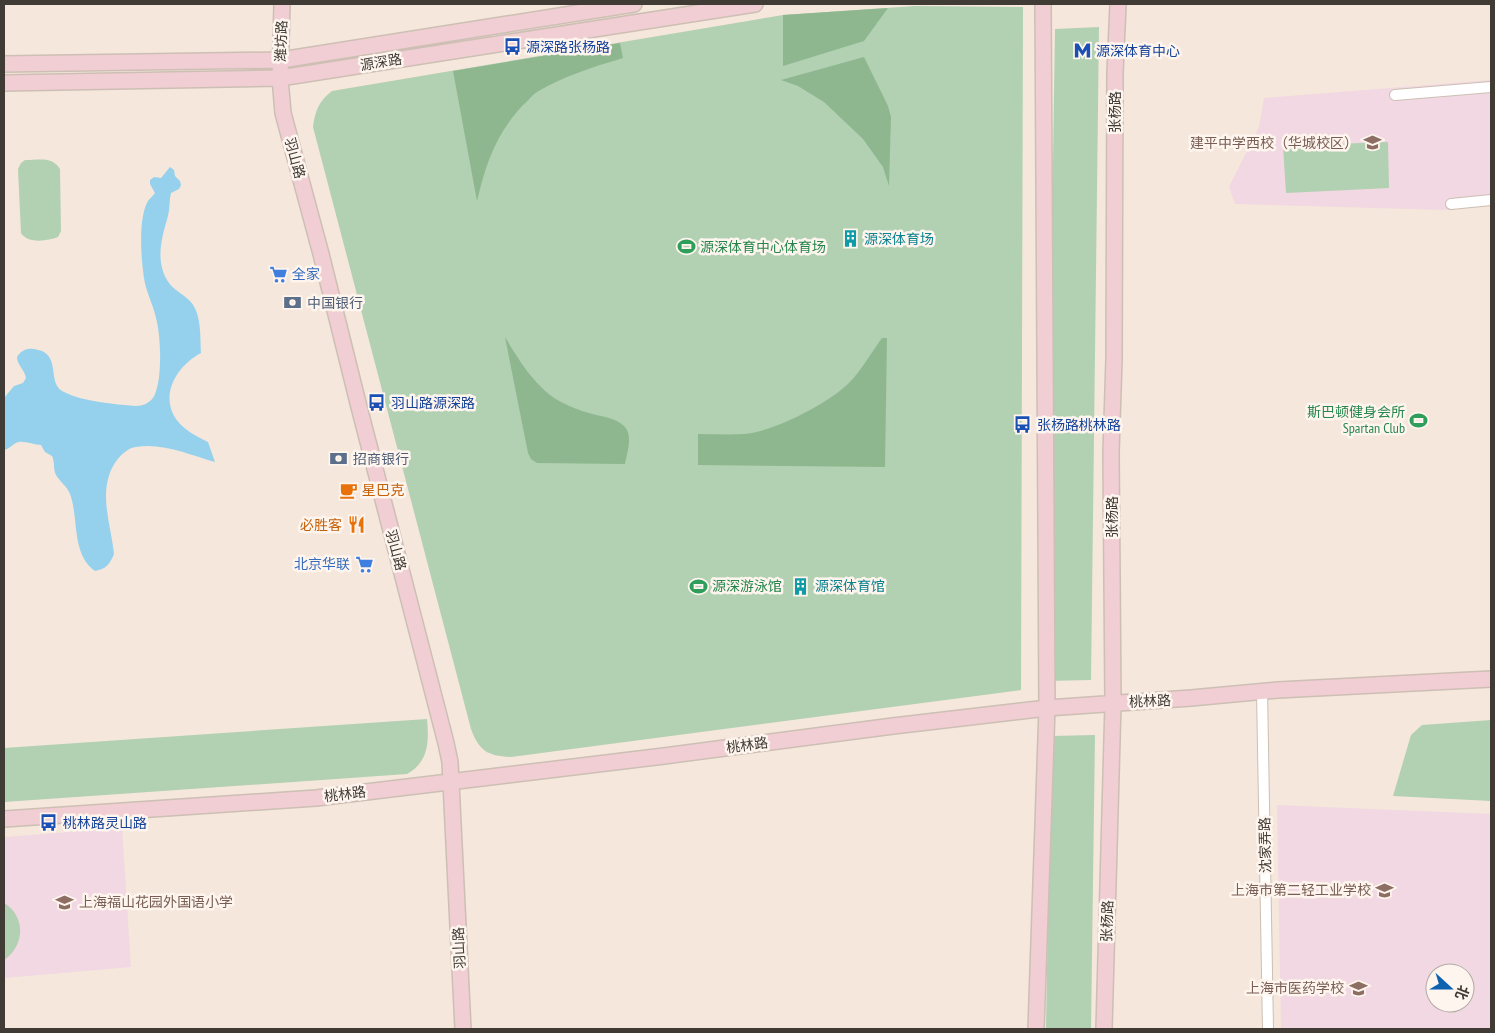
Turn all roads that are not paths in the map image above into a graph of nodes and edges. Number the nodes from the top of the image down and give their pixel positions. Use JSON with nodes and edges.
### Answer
{"nodes":[{"id":1,"x":282,"y":4,"type":"edge"},
{"id":2,"x":634,"y":4,"type":"edge"},
{"id":3,"x":755,"y":4,"type":"edge"},
{"id":4,"x":1043,"y":4,"type":"edge"},
{"id":5,"x":1118,"y":4,"type":"edge"},
{"id":6,"x":281,"y":60,"type":"junction"},
{"id":7,"x":4,"y":64,"type":"edge"},
{"id":8,"x":280,"y":78,"type":"junction"},
{"id":9,"x":4,"y":83,"type":"edge"},
{"id":10,"x":1491,"y":87,"type":"edge"},
{"id":11,"x":1395,"y":95,"type":"dead end"},
{"id":12,"x":1491,"y":200,"type":"edge"},
{"id":13,"x":1451,"y":204,"type":"dead end"},
{"id":14,"x":1491,"y":679,"type":"edge"},
{"id":15,"x":1262,"y":691,"type":"junction"},
{"id":16,"x":1113,"y":703,"type":"junction"},
{"id":17,"x":1047,"y":708,"type":"junction"},
{"id":18,"x":452,"y":781,"type":"junction"},
{"id":19,"x":4,"y":819,"type":"edge"},
{"id":20,"x":463,"y":1029,"type":"edge"},
{"id":21,"x":1036,"y":1029,"type":"edge"},
{"id":22,"x":1104,"y":1029,"type":"edge"},
{"id":23,"x":1268,"y":1029,"type":"edge"}],
"edges":[{"from":1,"to":6,"type":"main road","name":"潍坊路"},
{"from":2,"to":6,"type":"main road","name":"源深路"},
{"from":3,"to":8,"type":"main road","name":"源深路"},
{"from":4,"to":17,"type":"main road"},
{"from":5,"to":16,"type":"main road","name":"张杨路"},
{"from":6,"to":7,"type":"main road","name":"源深路"},
{"from":6,"to":8,"type":"main road","name":"潍坊路"},
{"from":8,"to":9,"type":"main road","name":"源深路"},
{"from":8,"to":18,"type":"main road","name":"羽山路"},
{"from":10,"to":11,"type":"street"},
{"from":12,"to":13,"type":"street"},
{"from":14,"to":15,"type":"main road","name":"桃林路"},
{"from":15,"to":16,"type":"main road","name":"桃林路"},
{"from":15,"to":23,"type":"street","name":"沈家弄路"},
{"from":16,"to":17,"type":"main road","name":"桃林路"},
{"from":16,"to":22,"type":"main road","name":"张杨路"},
{"from":17,"to":18,"type":"main road","name":"桃林路"},
{"from":17,"to":21,"type":"main road"},
{"from":18,"to":19,"type":"main road","name":"桃林路"},
{"from":18,"to":20,"type":"main road","name":"羽山路"}]}
